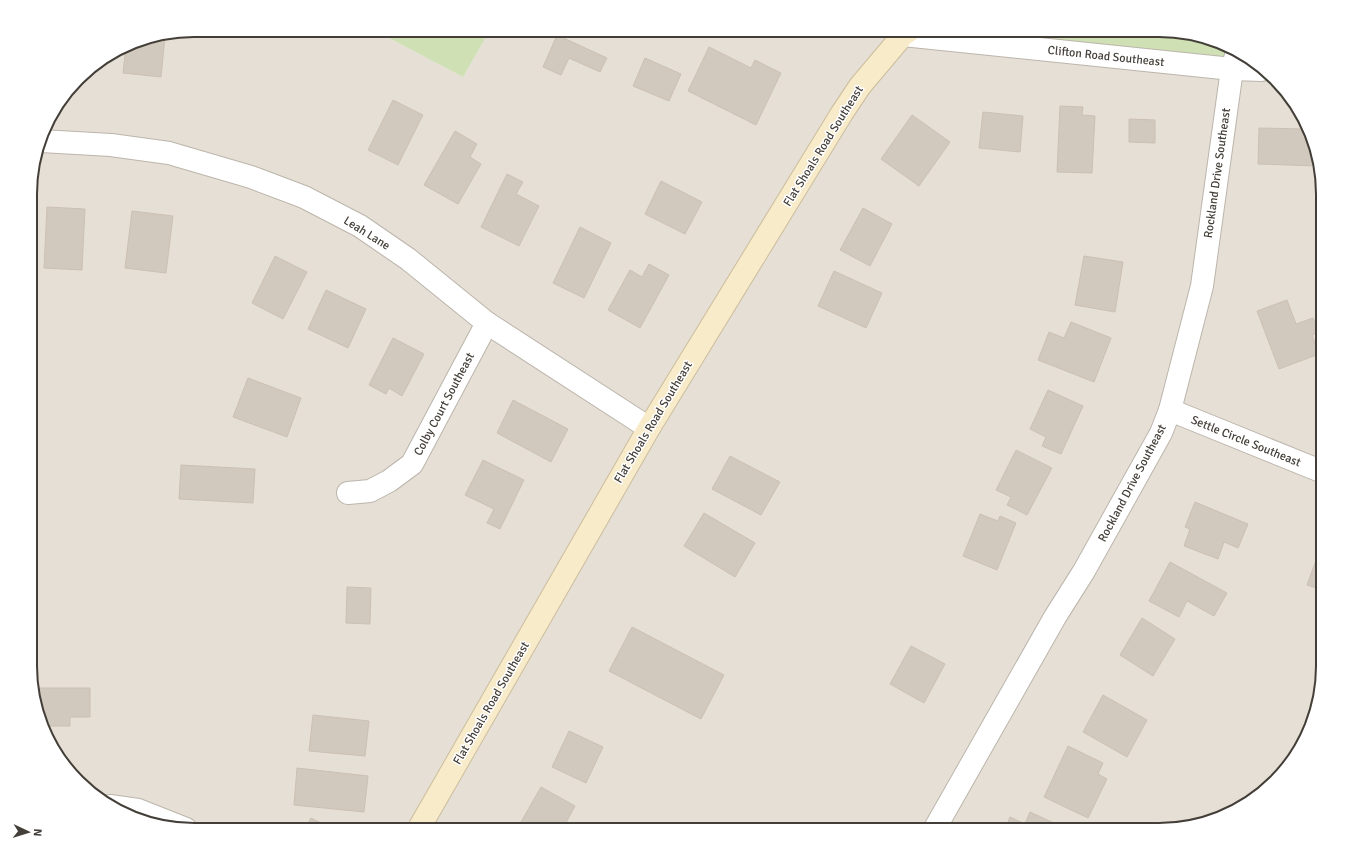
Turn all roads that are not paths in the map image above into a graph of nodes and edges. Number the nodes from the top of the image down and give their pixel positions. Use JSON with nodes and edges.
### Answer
{"nodes":[{"id":1,"x":903,"y":37,"type":"edge"},
{"id":2,"x":955,"y":37,"type":"edge"},
{"id":3,"x":1234,"y":60,"type":"edge"},
{"id":4,"x":1249,"y":65,"type":"edge"},
{"id":5,"x":46,"y":141,"type":"edge"},
{"id":6,"x":487,"y":323,"type":"junction"},
{"id":7,"x":1170,"y":410,"type":"junction"},
{"id":8,"x":649,"y":428,"type":"junction"},
{"id":9,"x":1316,"y":469,"type":"edge"},
{"id":10,"x":348,"y":493,"type":"dead end"},
{"id":11,"x":129,"y":809,"type":"edge"},
{"id":12,"x":163,"y":820,"type":"edge"},
{"id":13,"x":422,"y":823,"type":"edge"},
{"id":14,"x":938,"y":823,"type":"edge"}],
"edges":[{"from":1,"to":8,"type":"street","name":"Flat Shoals Road Southeast"},
{"from":2,"to":3,"type":"street","name":"Clifton Road Southeast"},
{"from":3,"to":4,"type":"street","name":"Clifton Road Southeast"},
{"from":3,"to":7,"type":"street","name":"Rockland Drive Southeast"},
{"from":5,"to":6,"type":"street","name":"Leah Lane"},
{"from":6,"to":8,"type":"street","name":"Leah Lane"},
{"from":6,"to":10,"type":"street","name":"Colby Court Southeast"},
{"from":7,"to":9,"type":"street","name":"Settle Circle Southeast"},
{"from":7,"to":14,"type":"street","name":"Rockland Drive Southeast"},
{"from":8,"to":13,"type":"street","name":"Flat Shoals Road Southeast"},
{"from":11,"to":12,"type":"street"}]}
